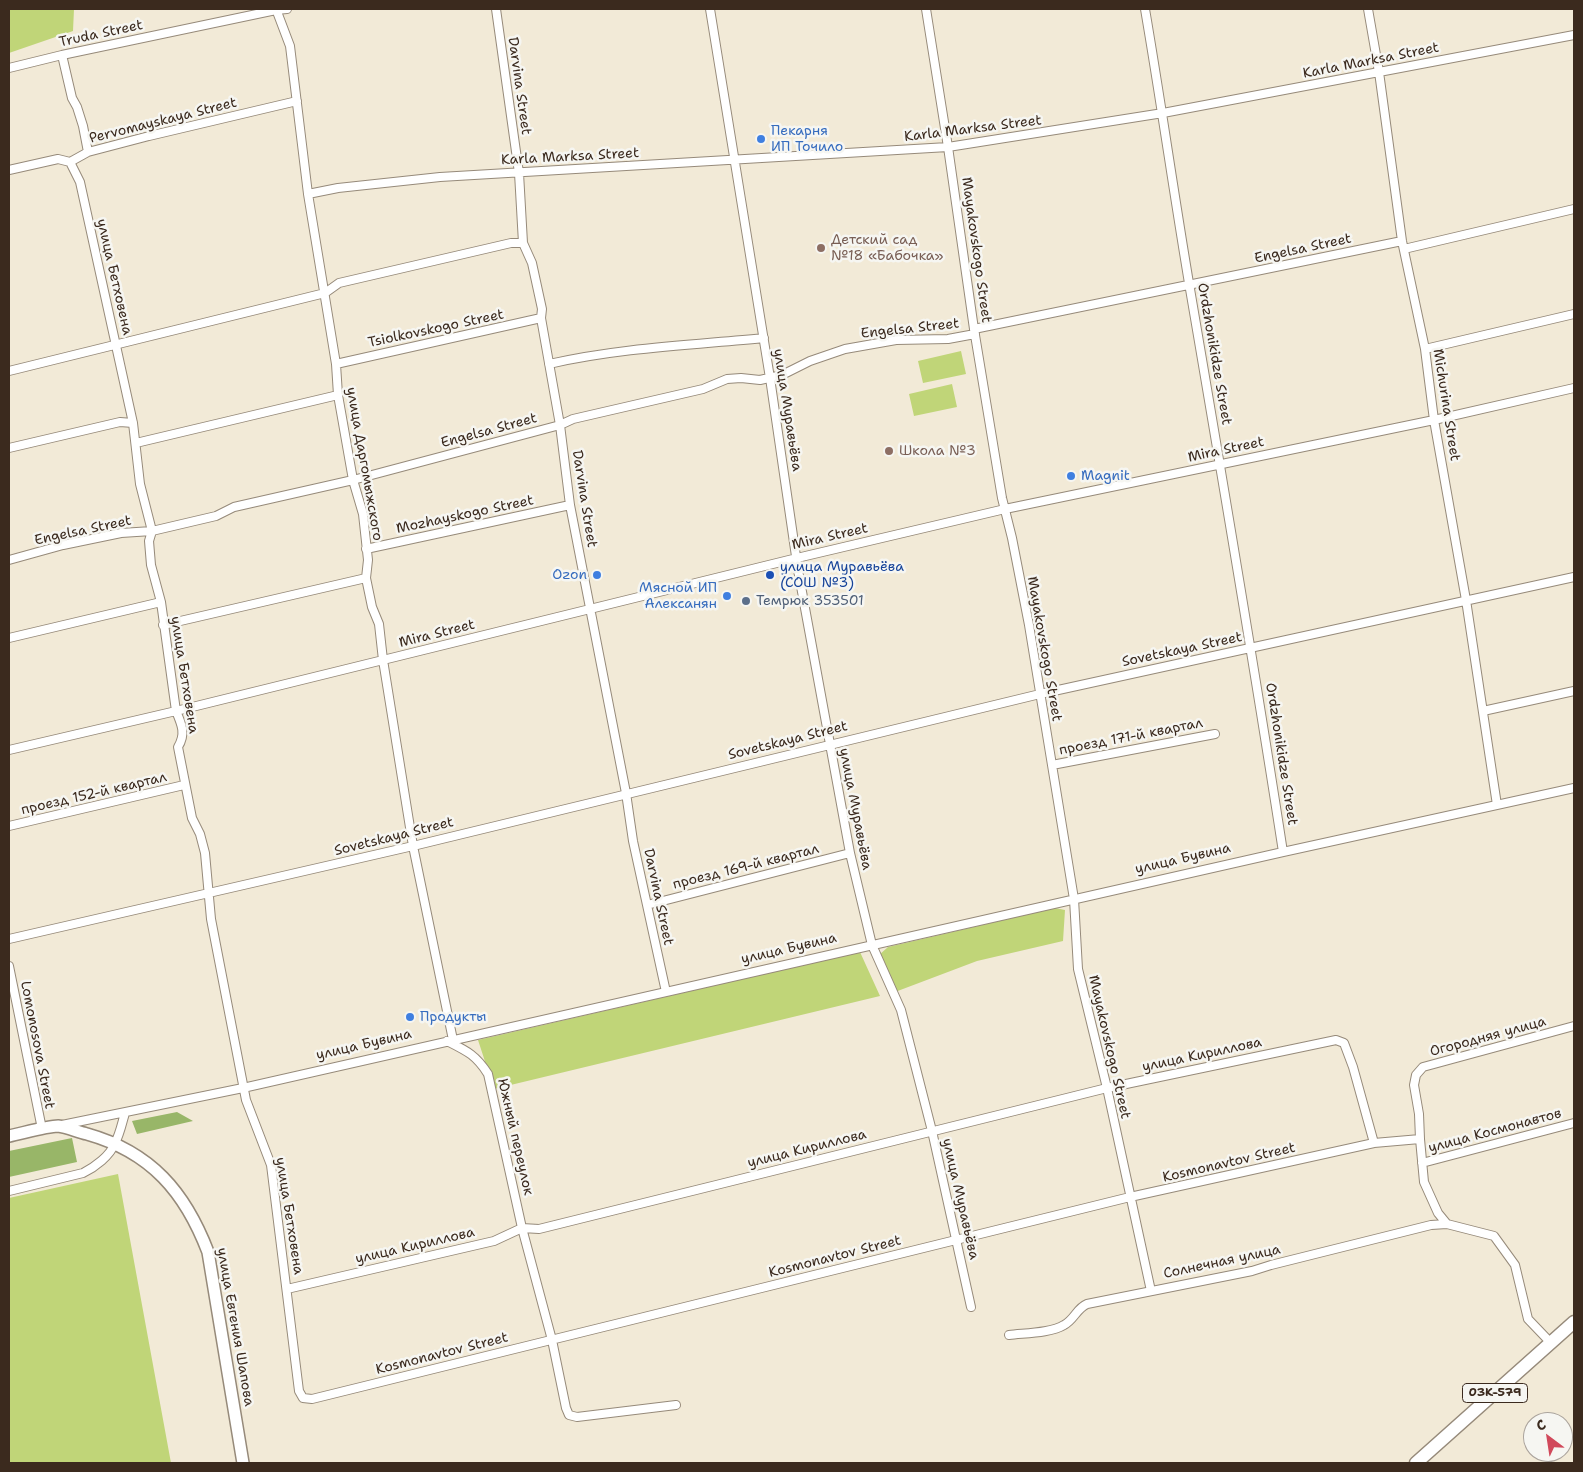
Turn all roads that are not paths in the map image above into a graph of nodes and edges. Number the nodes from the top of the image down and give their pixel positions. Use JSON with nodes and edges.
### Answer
{"nodes":[{"id":1,"x":276,"y":9,"type":"edge"},
{"id":2,"x":287,"y":9,"type":"edge"},
{"id":3,"x":496,"y":9,"type":"edge"},
{"id":4,"x":710,"y":9,"type":"edge"},
{"id":5,"x":926,"y":9,"type":"edge"},
{"id":6,"x":1145,"y":9,"type":"edge"},
{"id":7,"x":1368,"y":9,"type":"edge"},
{"id":8,"x":1574,"y":35,"type":"edge"},
{"id":9,"x":62,"y":55,"type":"junction"},
{"id":10,"x":9,"y":68,"type":"edge"},
{"id":11,"x":1379,"y":72,"type":"junction"},
{"id":12,"x":297,"y":101,"type":"junction"},
{"id":13,"x":1163,"y":113,"type":"junction"},
{"id":14,"x":948,"y":147,"type":"junction"},
{"id":15,"x":88,"y":152,"type":"junction"},
{"id":16,"x":734,"y":160,"type":"junction"},
{"id":17,"x":70,"y":162,"type":"junction"},
{"id":18,"x":9,"y":170,"type":"edge"},
{"id":19,"x":519,"y":173,"type":"junction"},
{"id":20,"x":308,"y":194,"type":"junction"},
{"id":21,"x":1574,"y":209,"type":"edge"},
{"id":22,"x":523,"y":243,"type":"junction"},
{"id":23,"x":1403,"y":245,"type":"junction"},
{"id":24,"x":1190,"y":286,"type":"junction"},
{"id":25,"x":324,"y":293,"type":"junction"},
{"id":26,"x":1574,"y":314,"type":"edge"},
{"id":27,"x":541,"y":318,"type":"junction"},
{"id":28,"x":975,"y":331,"type":"junction"},
{"id":29,"x":764,"y":338,"type":"junction"},
{"id":30,"x":117,"y":345,"type":"junction"},
{"id":31,"x":1425,"y":349,"type":"junction"},
{"id":32,"x":336,"y":364,"type":"junction"},
{"id":33,"x":549,"y":364,"type":"junction"},
{"id":34,"x":9,"y":370,"type":"edge"},
{"id":35,"x":770,"y":378,"type":"junction"},
{"id":36,"x":1574,"y":388,"type":"edge"},
{"id":37,"x":338,"y":395,"type":"junction"},
{"id":38,"x":1434,"y":420,"type":"junction"},
{"id":39,"x":133,"y":423,"type":"junction"},
{"id":40,"x":560,"y":425,"type":"junction"},
{"id":41,"x":136,"y":444,"type":"junction"},
{"id":42,"x":9,"y":448,"type":"edge"},
{"id":43,"x":1221,"y":464,"type":"junction"},
{"id":44,"x":353,"y":480,"type":"junction"},
{"id":45,"x":570,"y":505,"type":"junction"},
{"id":46,"x":1005,"y":509,"type":"junction"},
{"id":47,"x":152,"y":530,"type":"junction"},
{"id":48,"x":366,"y":549,"type":"junction"},
{"id":49,"x":797,"y":558,"type":"junction"},
{"id":50,"x":9,"y":560,"type":"edge"},
{"id":51,"x":1574,"y":577,"type":"edge"},
{"id":52,"x":366,"y":578,"type":"junction"},
{"id":53,"x":1466,"y":600,"type":"junction"},
{"id":54,"x":160,"y":602,"type":"junction"},
{"id":55,"x":590,"y":610,"type":"junction"},
{"id":56,"x":163,"y":625,"type":"junction"},
{"id":57,"x":9,"y":638,"type":"edge"},
{"id":58,"x":1252,"y":647,"type":"junction"},
{"id":59,"x":383,"y":660,"type":"junction"},
{"id":60,"x":1574,"y":691,"type":"edge"},
{"id":61,"x":1040,"y":694,"type":"junction"},
{"id":62,"x":176,"y":711,"type":"junction"},
{"id":63,"x":1483,"y":711,"type":"junction"},
{"id":64,"x":1215,"y":734,"type":"dead end"},
{"id":65,"x":829,"y":744,"type":"junction"},
{"id":66,"x":9,"y":750,"type":"edge"},
{"id":67,"x":1052,"y":765,"type":"junction"},
{"id":68,"x":184,"y":785,"type":"junction"},
{"id":69,"x":1574,"y":788,"type":"edge"},
{"id":70,"x":626,"y":793,"type":"junction"},
{"id":71,"x":1497,"y":805,"type":"junction"},
{"id":72,"x":9,"y":826,"type":"edge"},
{"id":73,"x":413,"y":846,"type":"junction"},
{"id":74,"x":1283,"y":852,"type":"junction"},
{"id":75,"x":850,"y":853,"type":"junction"},
{"id":76,"x":209,"y":894,"type":"junction"},
{"id":77,"x":1074,"y":899,"type":"junction"},
{"id":78,"x":647,"y":905,"type":"junction"},
{"id":79,"x":9,"y":939,"type":"edge"},
{"id":80,"x":872,"y":945,"type":"junction"},
{"id":81,"x":9,"y":966,"type":"edge"},
{"id":82,"x":666,"y":992,"type":"junction"},
{"id":83,"x":1574,"y":1026,"type":"edge"},
{"id":84,"x":450,"y":1041,"type":"junction"},
{"id":85,"x":243,"y":1088,"type":"junction"},
{"id":86,"x":1106,"y":1088,"type":"junction"},
{"id":87,"x":126,"y":1113,"type":"junction"},
{"id":88,"x":1574,"y":1123,"type":"edge"},
{"id":89,"x":57,"y":1126,"type":"junction"},
{"id":90,"x":42,"y":1129,"type":"junction"},
{"id":91,"x":932,"y":1131,"type":"junction"},
{"id":92,"x":9,"y":1136,"type":"edge"},
{"id":93,"x":1420,"y":1139,"type":"junction"},
{"id":94,"x":1374,"y":1143,"type":"junction"},
{"id":95,"x":115,"y":1144,"type":"junction"},
{"id":96,"x":1422,"y":1163,"type":"junction"},
{"id":97,"x":9,"y":1191,"type":"edge"},
{"id":98,"x":1130,"y":1197,"type":"junction"},
{"id":99,"x":1447,"y":1224,"type":"junction"},
{"id":100,"x":522,"y":1228,"type":"junction"},
{"id":101,"x":956,"y":1240,"type":"junction"},
{"id":102,"x":287,"y":1289,"type":"junction"},
{"id":103,"x":1151,"y":1291,"type":"junction"},
{"id":104,"x":971,"y":1307,"type":"dead end"},
{"id":105,"x":1574,"y":1322,"type":"edge"},
{"id":106,"x":1009,"y":1335,"type":"dead end"},
{"id":107,"x":552,"y":1340,"type":"junction"},
{"id":108,"x":1551,"y":1343,"type":"junction"},
{"id":109,"x":303,"y":1398,"type":"joint"},
{"id":110,"x":676,"y":1405,"type":"dead end"},
{"id":111,"x":243,"y":1463,"type":"edge"},
{"id":112,"x":1416,"y":1463,"type":"edge"}],
"edges":[{"from":1,"to":2,"type":"street","name":"Truda Street"},
{"from":1,"to":9,"type":"street","name":"Truda Street"},
{"from":1,"to":12,"type":"street","name":"улица Даргомыжского"},
{"from":3,"to":19,"type":"street","name":"Darvina Street"},
{"from":4,"to":16,"type":"street","name":"улица Муравьёва"},
{"from":5,"to":14,"type":"street","name":"Mayakovskogo Street"},
{"from":6,"to":13,"type":"street","name":"Ordzhonikidze Street"},
{"from":7,"to":11,"type":"street","name":"Michurina Street"},
{"from":8,"to":11,"type":"street","name":"Karla Marksa Street"},
{"from":9,"to":10,"type":"street","name":"Truda Street"},
{"from":9,"to":15,"type":"street"},
{"from":11,"to":13,"type":"street","name":"Karla Marksa Street"},
{"from":11,"to":23,"type":"street","name":"Michurina Street"},
{"from":12,"to":15,"type":"street","name":"Pervomayskaya Street"},
{"from":12,"to":20,"type":"street","name":"улица Даргомыжского"},
{"from":13,"to":14,"type":"street","name":"Karla Marksa Street"},
{"from":13,"to":24,"type":"street","name":"Ordzhonikidze Street"},
{"from":14,"to":16,"type":"street","name":"Karla Marksa Street"},
{"from":14,"to":28,"type":"street","name":"Mayakovskogo Street"},
{"from":15,"to":17,"type":"street","name":"Pervomayskaya Street"},
{"from":16,"to":19,"type":"street","name":"Karla Marksa Street"},
{"from":16,"to":29,"type":"street","name":"улица Муравьёва"},
{"from":17,"to":18,"type":"street","name":"Pervomayskaya Street"},
{"from":17,"to":30,"type":"street","name":"улица Бетховена"},
{"from":19,"to":20,"type":"street","name":"Karla Marksa Street"},
{"from":19,"to":22,"type":"street","name":"Darvina Street"},
{"from":20,"to":25,"type":"street","name":"улица Даргомыжского"},
{"from":21,"to":23,"type":"street","name":"Engelsa Street"},
{"from":22,"to":25,"type":"street"},
{"from":22,"to":27,"type":"street","name":"Darvina Street"},
{"from":23,"to":24,"type":"street","name":"Engelsa Street"},
{"from":23,"to":31,"type":"street","name":"Michurina Street"},
{"from":24,"to":28,"type":"street","name":"Engelsa Street"},
{"from":24,"to":43,"type":"street","name":"Ordzhonikidze Street"},
{"from":25,"to":30,"type":"street"},
{"from":25,"to":32,"type":"street","name":"улица Даргомыжского"},
{"from":26,"to":31,"type":"street"},
{"from":27,"to":32,"type":"street","name":"Tsiolkovskogo Street"},
{"from":27,"to":33,"type":"street","name":"Darvina Street"},
{"from":28,"to":35,"type":"street","name":"Engelsa Street"},
{"from":28,"to":46,"type":"street","name":"Mayakovskogo Street"},
{"from":29,"to":33,"type":"street"},
{"from":29,"to":35,"type":"street","name":"улица Муравьёва"},
{"from":30,"to":34,"type":"street"},
{"from":30,"to":39,"type":"street","name":"улица Бетховена"},
{"from":31,"to":38,"type":"street","name":"Michurina Street"},
{"from":32,"to":37,"type":"street","name":"улица Даргомыжского"},
{"from":33,"to":40,"type":"street","name":"Darvina Street"},
{"from":35,"to":40,"type":"street","name":"Engelsa Street"},
{"from":35,"to":49,"type":"street","name":"улица Муравьёва"},
{"from":36,"to":38,"type":"street","name":"Mira Street"},
{"from":37,"to":41,"type":"street"},
{"from":37,"to":44,"type":"street","name":"улица Даргомыжского"},
{"from":38,"to":43,"type":"street","name":"Mira Street"},
{"from":38,"to":53,"type":"street","name":"Michurina Street"},
{"from":39,"to":41,"type":"street","name":"улица Бетховена"},
{"from":39,"to":42,"type":"street"},
{"from":40,"to":44,"type":"street","name":"Engelsa Street"},
{"from":40,"to":45,"type":"street","name":"Darvina Street"},
{"from":41,"to":47,"type":"street","name":"улица Бетховена"},
{"from":43,"to":46,"type":"street","name":"Mira Street"},
{"from":43,"to":58,"type":"street","name":"Ordzhonikidze Street"},
{"from":44,"to":47,"type":"street","name":"Engelsa Street"},
{"from":44,"to":48,"type":"street","name":"улица Даргомыжского"},
{"from":45,"to":48,"type":"street","name":"Mozhayskogo Street"},
{"from":45,"to":55,"type":"street","name":"Darvina Street"},
{"from":46,"to":49,"type":"street","name":"Mira Street"},
{"from":46,"to":61,"type":"street","name":"Mayakovskogo Street"},
{"from":47,"to":50,"type":"street","name":"Engelsa Street"},
{"from":47,"to":54,"type":"street","name":"улица Бетховена"},
{"from":48,"to":52,"type":"street","name":"улица Даргомыжского"},
{"from":49,"to":55,"type":"street","name":"Mira Street"},
{"from":49,"to":65,"type":"street","name":"улица Муравьёва"},
{"from":51,"to":53,"type":"street","name":"Sovetskaya Street"},
{"from":52,"to":56,"type":"street"},
{"from":52,"to":59,"type":"street","name":"улица Даргомыжского"},
{"from":53,"to":58,"type":"street","name":"Sovetskaya Street"},
{"from":53,"to":63,"type":"street","name":"Michurina Street"},
{"from":54,"to":56,"type":"street","name":"улица Бетховена"},
{"from":54,"to":57,"type":"street"},
{"from":55,"to":59,"type":"street","name":"Mira Street"},
{"from":55,"to":70,"type":"street","name":"Darvina Street"},
{"from":56,"to":62,"type":"street","name":"улица Бетховена"},
{"from":58,"to":61,"type":"street","name":"Sovetskaya Street"},
{"from":58,"to":74,"type":"street","name":"Ordzhonikidze Street"},
{"from":59,"to":62,"type":"street","name":"Mira Street"},
{"from":59,"to":73,"type":"street","name":"улица Даргомыжского"},
{"from":60,"to":63,"type":"street"},
{"from":61,"to":65,"type":"street","name":"Sovetskaya Street"},
{"from":61,"to":67,"type":"street","name":"Mayakovskogo Street"},
{"from":62,"to":66,"type":"street","name":"Mira Street"},
{"from":62,"to":68,"type":"street","name":"улица Бетховена"},
{"from":63,"to":71,"type":"street","name":"Michurina Street"},
{"from":64,"to":67,"type":"street","name":"проезд 171-й квартал"},
{"from":65,"to":70,"type":"street","name":"Sovetskaya Street"},
{"from":65,"to":75,"type":"street","name":"улица Муравьёва"},
{"from":67,"to":77,"type":"street","name":"Mayakovskogo Street"},
{"from":68,"to":72,"type":"street","name":"проезд 152-й квартал"},
{"from":68,"to":76,"type":"street","name":"улица Бетховена"},
{"from":69,"to":71,"type":"street","name":"улица Бувина"},
{"from":70,"to":73,"type":"street","name":"Sovetskaya Street"},
{"from":70,"to":78,"type":"street","name":"Darvina Street"},
{"from":71,"to":74,"type":"street","name":"улица Бувина"},
{"from":73,"to":76,"type":"street","name":"Sovetskaya Street"},
{"from":73,"to":84,"type":"street","name":"улица Даргомыжского"},
{"from":74,"to":77,"type":"street","name":"улица Бувина"},
{"from":75,"to":78,"type":"street","name":"проезд 169-й квартал"},
{"from":75,"to":80,"type":"street","name":"улица Муравьёва"},
{"from":76,"to":79,"type":"street","name":"Sovetskaya Street"},
{"from":76,"to":85,"type":"street","name":"улица Бетховена"},
{"from":77,"to":80,"type":"street","name":"улица Бувина"},
{"from":77,"to":86,"type":"street","name":"Mayakovskogo Street"},
{"from":78,"to":82,"type":"street","name":"Darvina Street"},
{"from":80,"to":82,"type":"street","name":"улица Бувина"},
{"from":80,"to":91,"type":"street","name":"улица Муравьёва"},
{"from":81,"to":90,"type":"street","name":"Lomonosova Street"},
{"from":82,"to":84,"type":"street","name":"улица Бувина"},
{"from":83,"to":93,"type":"street","name":"Огородняя улица"},
{"from":84,"to":85,"type":"street","name":"улица Бувина"},
{"from":84,"to":100,"type":"street","name":"Южный переулок"},
{"from":85,"to":87,"type":"street","name":"улица Бувина"},
{"from":85,"to":102,"type":"street","name":"улица Бетховена"},
{"from":86,"to":91,"type":"street","name":"улица Кириллова"},
{"from":86,"to":94,"type":"street","name":"улица Кириллова"},
{"from":86,"to":98,"type":"street","name":"Mayakovskogo Street"},
{"from":87,"to":89,"type":"street","name":"улица Бувина"},
{"from":87,"to":95,"type":"street"},
{"from":88,"to":96,"type":"street","name":"улица Космонавтов"},
{"from":89,"to":90,"type":"street","name":"улица Бувина"},
{"from":89,"to":95,"type":"street","name":"улица Евгения Шапова"},
{"from":90,"to":92,"type":"street","name":"улица Бувина"},
{"from":91,"to":100,"type":"street","name":"улица Кириллова"},
{"from":91,"to":101,"type":"street","name":"улица Муравьёва"},
{"from":93,"to":94,"type":"street","name":"Kosmonavtov Street"},
{"from":93,"to":96,"type":"street","name":"Огородняя улица"},
{"from":94,"to":98,"type":"street","name":"Kosmonavtov Street"},
{"from":95,"to":97,"type":"street"},
{"from":95,"to":111,"type":"street","name":"улица Евгения Шапова"},
{"from":96,"to":99,"type":"street","name":"Огородняя улица"},
{"from":98,"to":101,"type":"street","name":"Kosmonavtov Street"},
{"from":98,"to":103,"type":"street","name":"Mayakovskogo Street"},
{"from":99,"to":103,"type":"street","name":"Солнечная улица"},
{"from":99,"to":108,"type":"street"},
{"from":100,"to":102,"type":"street","name":"улица Кириллова"},
{"from":100,"to":107,"type":"street","name":"Южный переулок"},
{"from":101,"to":104,"type":"street","name":"улица Муравьёва"},
{"from":101,"to":107,"type":"street","name":"Kosmonavtov Street"},
{"from":102,"to":109,"type":"street","name":"улица Бетховена"},
{"from":103,"to":106,"type":"street","name":"Солнечная улица"},
{"from":105,"to":108,"type":"main road","number":"03К-579"},
{"from":107,"to":109,"type":"street","name":"Kosmonavtov Street"},
{"from":107,"to":110,"type":"street","name":"Южный переулок"},
{"from":108,"to":112,"type":"main road","number":"03К-579"}]}
